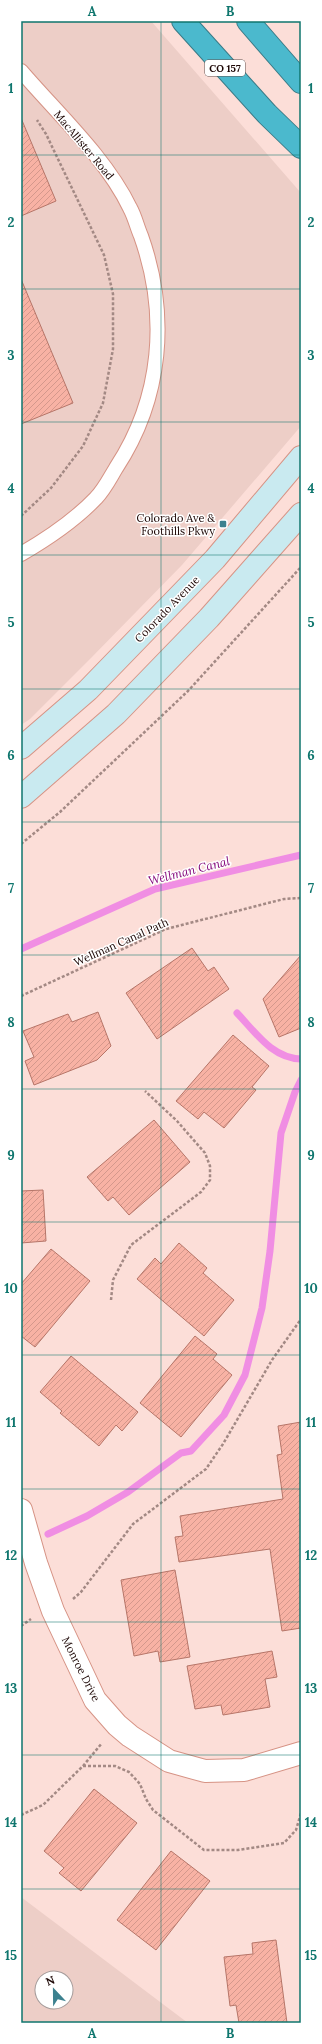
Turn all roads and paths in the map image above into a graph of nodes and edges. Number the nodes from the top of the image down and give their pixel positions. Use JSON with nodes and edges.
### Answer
{"nodes":[{"id":1,"x":183,"y":21,"type":"edge"},
{"id":2,"x":248,"y":21,"type":"edge"},
{"id":3,"x":21,"y":71,"type":"edge"},
{"id":4,"x":301,"y":82,"type":"edge"},
{"id":5,"x":267,"y":114,"type":"junction"},
{"id":6,"x":34,"y":116,"type":"dead end"},
{"id":7,"x":301,"y":147,"type":"edge"},
{"id":8,"x":301,"y":165,"type":"edge"},
{"id":9,"x":301,"y":457,"type":"edge"},
{"id":10,"x":301,"y":514,"type":"edge"},
{"id":11,"x":21,"y":516,"type":"edge"},
{"id":12,"x":21,"y":554,"type":"edge"},
{"id":13,"x":301,"y":567,"type":"edge"},
{"id":14,"x":21,"y":748,"type":"edge"},
{"id":15,"x":21,"y":797,"type":"edge"},
{"id":16,"x":21,"y":844,"type":"edge"},
{"id":17,"x":301,"y":898,"type":"edge"},
{"id":18,"x":21,"y":996,"type":"edge"},
{"id":19,"x":145,"y":1091,"type":"dead end"},
{"id":20,"x":112,"y":1300,"type":"dead end"},
{"id":21,"x":301,"y":1319,"type":"edge"},
{"id":22,"x":21,"y":1510,"type":"edge"},
{"id":23,"x":70,"y":1601,"type":"dead end"},
{"id":24,"x":117,"y":1725,"type":"junction"},
{"id":25,"x":301,"y":1753,"type":"edge"},
{"id":26,"x":83,"y":1766,"type":"junction"},
{"id":27,"x":301,"y":1813,"type":"edge"},
{"id":28,"x":21,"y":1815,"type":"edge"}],
"edges":[{"from":1,"to":5,"type":"highway","number":"CO 157"},
{"from":2,"to":4,"type":"highway"},
{"from":3,"to":12,"type":"lane","name":"MacAllister Road"},
{"from":5,"to":7,"type":"highway","number":"CO 157"},
{"from":5,"to":8,"type":"highway"},
{"from":6,"to":11,"type":"path"},
{"from":9,"to":14,"type":"main road","name":"Colorado Avenue"},
{"from":10,"to":15,"type":"main road"},
{"from":13,"to":16,"type":"path"},
{"from":17,"to":18,"type":"path","name":"Wellman Canal Path"},
{"from":19,"to":20,"type":"path"},
{"from":21,"to":23,"type":"path"},
{"from":22,"to":24,"type":"street","name":"Monroe Drive"},
{"from":24,"to":25,"type":"street","name":"Monroe Drive"},
{"from":24,"to":26,"type":"path"},
{"from":26,"to":27,"type":"path"},
{"from":26,"to":28,"type":"path"}]}
